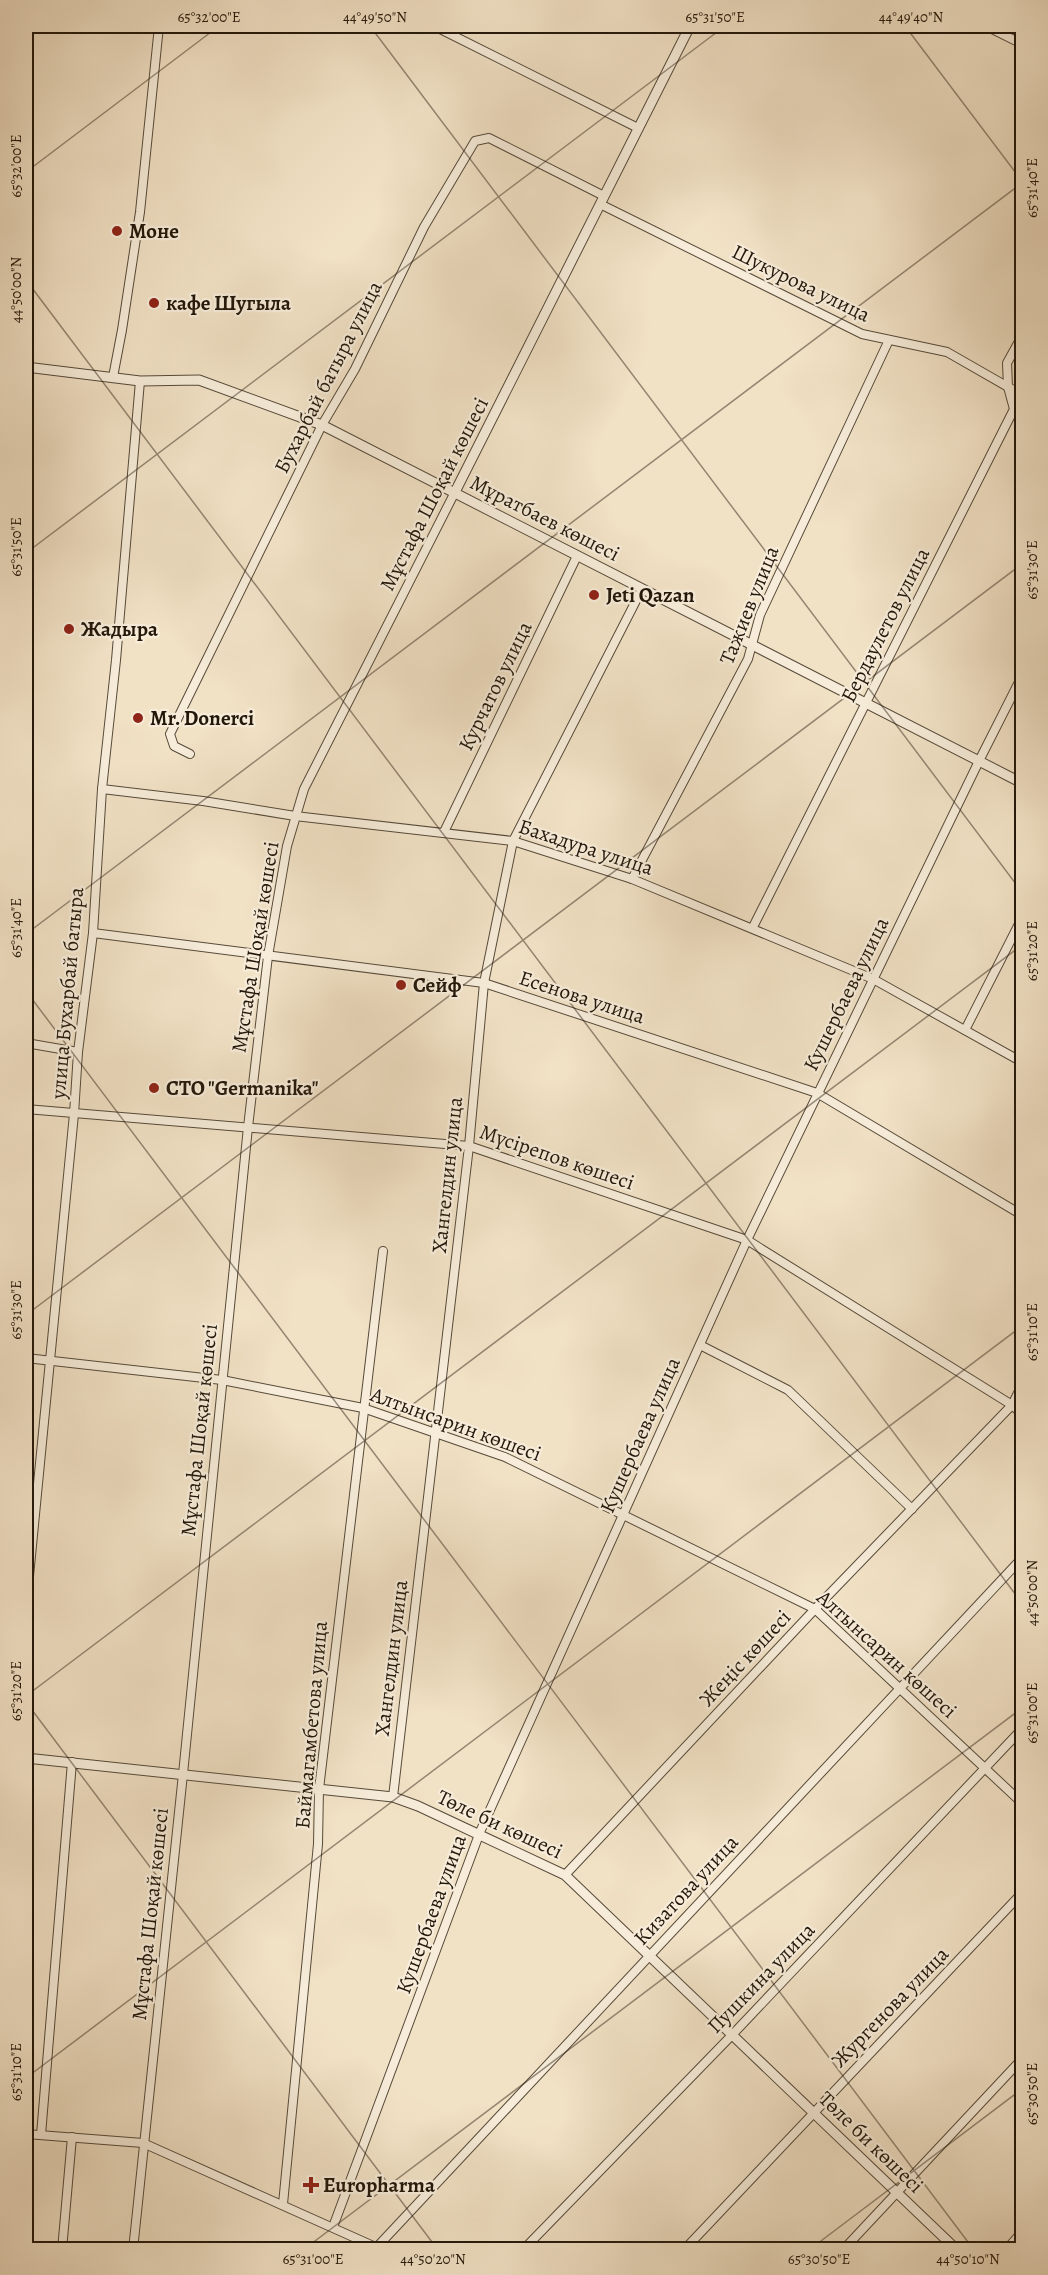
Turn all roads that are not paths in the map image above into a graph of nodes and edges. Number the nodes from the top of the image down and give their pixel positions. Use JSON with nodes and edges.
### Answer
{"nodes":[{"id":1,"x":159,"y":26,"type":"edge"},
{"id":2,"x":434,"y":26,"type":"edge"},
{"id":3,"x":690,"y":26,"type":"edge"},
{"id":4,"x":986,"y":26,"type":"edge"},
{"id":5,"x":1020,"y":43,"type":"edge"},
{"id":6,"x":639,"y":128,"type":"junction"},
{"id":7,"x":602,"y":200,"type":"junction"},
{"id":8,"x":1023,"y":336,"type":"edge"},
{"id":9,"x":889,"y":340,"type":"junction"},
{"id":10,"x":26,"y":367,"type":"edge"},
{"id":11,"x":113,"y":377,"type":"junction"},
{"id":12,"x":140,"y":381,"type":"junction"},
{"id":13,"x":1008,"y":387,"type":"junction"},
{"id":14,"x":1023,"y":395,"type":"edge"},
{"id":15,"x":322,"y":425,"type":"junction"},
{"id":16,"x":455,"y":492,"type":"junction"},
{"id":17,"x":577,"y":556,"type":"junction"},
{"id":18,"x":642,"y":589,"type":"junction"},
{"id":19,"x":752,"y":646,"type":"junction"},
{"id":20,"x":1023,"y":676,"type":"edge"},
{"id":21,"x":866,"y":703,"type":"junction"},
{"id":22,"x":190,"y":754,"type":"dead end"},
{"id":23,"x":979,"y":761,"type":"junction"},
{"id":24,"x":1023,"y":783,"type":"edge"},
{"id":25,"x":102,"y":789,"type":"junction"},
{"id":26,"x":295,"y":816,"type":"junction"},
{"id":27,"x":444,"y":832,"type":"junction"},
{"id":28,"x":513,"y":841,"type":"junction"},
{"id":29,"x":632,"y":879,"type":"junction"},
{"id":30,"x":1023,"y":918,"type":"edge"},
{"id":31,"x":753,"y":927,"type":"junction"},
{"id":32,"x":93,"y":933,"type":"junction"},
{"id":33,"x":268,"y":956,"type":"junction"},
{"id":34,"x":873,"y":979,"type":"junction"},
{"id":35,"x":484,"y":983,"type":"junction"},
{"id":36,"x":965,"y":1030,"type":"junction"},
{"id":37,"x":26,"y":1043,"type":"edge"},
{"id":38,"x":78,"y":1052,"type":"junction"},
{"id":39,"x":1023,"y":1062,"type":"edge"},
{"id":40,"x":817,"y":1093,"type":"junction"},
{"id":41,"x":26,"y":1109,"type":"edge"},
{"id":42,"x":74,"y":1114,"type":"junction"},
{"id":43,"x":248,"y":1127,"type":"junction"},
{"id":44,"x":469,"y":1146,"type":"junction"},
{"id":45,"x":1023,"y":1215,"type":"edge"},
{"id":46,"x":747,"y":1240,"type":"junction"},
{"id":47,"x":382,"y":1251,"type":"dead end"},
{"id":48,"x":700,"y":1345,"type":"junction"},
{"id":49,"x":26,"y":1358,"type":"edge"},
{"id":50,"x":50,"y":1361,"type":"junction"},
{"id":51,"x":222,"y":1380,"type":"junction"},
{"id":52,"x":1023,"y":1385,"type":"edge"},
{"id":53,"x":1012,"y":1405,"type":"junction"},
{"id":54,"x":363,"y":1408,"type":"junction"},
{"id":55,"x":1023,"y":1414,"type":"edge"},
{"id":56,"x":435,"y":1433,"type":"junction"},
{"id":57,"x":912,"y":1509,"type":"junction"},
{"id":58,"x":624,"y":1515,"type":"junction"},
{"id":59,"x":1023,"y":1558,"type":"edge"},
{"id":60,"x":26,"y":1607,"type":"edge"},
{"id":61,"x":815,"y":1609,"type":"junction"},
{"id":62,"x":900,"y":1688,"type":"junction"},
{"id":63,"x":1023,"y":1730,"type":"edge"},
{"id":64,"x":26,"y":1758,"type":"edge"},
{"id":65,"x":72,"y":1762,"type":"junction"},
{"id":66,"x":986,"y":1769,"type":"junction"},
{"id":67,"x":183,"y":1774,"type":"junction"},
{"id":68,"x":319,"y":1789,"type":"junction"},
{"id":69,"x":393,"y":1797,"type":"junction"},
{"id":70,"x":1023,"y":1803,"type":"edge"},
{"id":71,"x":480,"y":1833,"type":"junction"},
{"id":72,"x":565,"y":1875,"type":"junction"},
{"id":73,"x":1023,"y":1893,"type":"edge"},
{"id":74,"x":649,"y":1956,"type":"junction"},
{"id":75,"x":732,"y":2035,"type":"junction"},
{"id":76,"x":1023,"y":2059,"type":"edge"},
{"id":77,"x":814,"y":2112,"type":"junction"},
{"id":78,"x":26,"y":2134,"type":"edge"},
{"id":79,"x":41,"y":2135,"type":"junction"},
{"id":80,"x":72,"y":2138,"type":"junction"},
{"id":81,"x":143,"y":2143,"type":"junction"},
{"id":82,"x":898,"y":2193,"type":"junction"},
{"id":83,"x":283,"y":2204,"type":"junction"},
{"id":84,"x":333,"y":2227,"type":"junction"},
{"id":85,"x":1023,"y":2232,"type":"edge"},
{"id":86,"x":379,"y":2248,"type":"edge"},
{"id":87,"x":62,"y":2250,"type":"edge"},
{"id":88,"x":133,"y":2250,"type":"edge"},
{"id":89,"x":523,"y":2250,"type":"edge"},
{"id":90,"x":684,"y":2250,"type":"edge"},
{"id":91,"x":843,"y":2250,"type":"edge"},
{"id":92,"x":957,"y":2250,"type":"edge"},
{"id":93,"x":1006,"y":2250,"type":"edge"}],
"edges":[{"from":1,"to":11,"type":"street"},
{"from":2,"to":6,"type":"street"},
{"from":3,"to":6,"type":"street","name":"Мұстафа Шоқай көшесі"},
{"from":4,"to":5,"type":"street"},
{"from":6,"to":7,"type":"street","name":"Мұстафа Шоқай көшесі"},
{"from":7,"to":9,"type":"street","name":"Шукурова улица"},
{"from":7,"to":15,"type":"street","name":"Бухарбай батыра улица"},
{"from":7,"to":16,"type":"street","name":"Мұстафа Шоқай көшесі"},
{"from":8,"to":13,"type":"street","name":"Бердаулетов улица"},
{"from":9,"to":13,"type":"street","name":"Шукурова улица"},
{"from":9,"to":19,"type":"street","name":"Тажиев улица"},
{"from":10,"to":11,"type":"street","name":"Мұратбаев көшесі"},
{"from":11,"to":12,"type":"street","name":"Мұратбаев көшесі"},
{"from":12,"to":15,"type":"street","name":"Мұратбаев көшесі"},
{"from":12,"to":25,"type":"street","name":"улица Бухарбай батыра"},
{"from":13,"to":14,"type":"street","name":"Шукурова улица"},
{"from":13,"to":21,"type":"street","name":"Бердаулетов улица"},
{"from":15,"to":16,"type":"street","name":"Мұратбаев көшесі"},
{"from":15,"to":22,"type":"street","name":"Бухарбай батыра улица"},
{"from":16,"to":17,"type":"street","name":"Мұратбаев көшесі"},
{"from":16,"to":26,"type":"street","name":"Мұстафа Шоқай көшесі"},
{"from":17,"to":18,"type":"street","name":"Мұратбаев көшесі"},
{"from":17,"to":27,"type":"street","name":"Курчатов улица"},
{"from":18,"to":19,"type":"street","name":"Мұратбаев көшесі"},
{"from":18,"to":28,"type":"street","name":"Хангелдин улица"},
{"from":19,"to":21,"type":"street","name":"Мұратбаев көшесі"},
{"from":19,"to":29,"type":"street","name":"Тажиев улица"},
{"from":20,"to":23,"type":"street","name":"Кушербаева улица"},
{"from":21,"to":23,"type":"street","name":"Мұратбаев көшесі"},
{"from":21,"to":31,"type":"street","name":"Бердаулетов улица"},
{"from":23,"to":24,"type":"street","name":"Мұратбаев көшесі"},
{"from":23,"to":34,"type":"street","name":"Кушербаева улица"},
{"from":25,"to":26,"type":"street","name":"Бахадура улица"},
{"from":25,"to":32,"type":"street","name":"улица Бухарбай батыра"},
{"from":26,"to":27,"type":"street","name":"Бахадура улица"},
{"from":26,"to":33,"type":"street","name":"Мұстафа Шоқай көшесі"},
{"from":27,"to":28,"type":"street","name":"Бахадура улица"},
{"from":28,"to":29,"type":"street","name":"Бахадура улица"},
{"from":28,"to":35,"type":"street","name":"Хангелдин улица"},
{"from":29,"to":31,"type":"street","name":"Бахадура улица"},
{"from":30,"to":36,"type":"street"},
{"from":31,"to":34,"type":"street","name":"Бахадура улица"},
{"from":32,"to":33,"type":"street","name":"Есенова улица"},
{"from":32,"to":38,"type":"street","name":"улица Бухарбай батыра"},
{"from":33,"to":35,"type":"street","name":"Есенова улица"},
{"from":33,"to":43,"type":"street","name":"Мұстафа Шоқай көшесі"},
{"from":34,"to":36,"type":"street","name":"Бахадура улица"},
{"from":34,"to":40,"type":"street","name":"Кушербаева улица"},
{"from":35,"to":40,"type":"street","name":"Есенова улица"},
{"from":35,"to":44,"type":"street","name":"Хангелдин улица"},
{"from":36,"to":39,"type":"street","name":"Бахадура улица"},
{"from":37,"to":38,"type":"street"},
{"from":38,"to":42,"type":"street","name":"улица Бухарбай батыра"},
{"from":40,"to":45,"type":"street","name":"Есенова улица"},
{"from":40,"to":46,"type":"street","name":"Кушербаева улица"},
{"from":41,"to":42,"type":"street","name":"Мүсірепов көшесі"},
{"from":42,"to":43,"type":"street","name":"Мүсірепов көшесі"},
{"from":42,"to":50,"type":"street","name":"улица Бухарбай батыра"},
{"from":43,"to":44,"type":"street","name":"Мүсірепов көшесі"},
{"from":43,"to":51,"type":"street","name":"Мұстафа Шоқай көшесі"},
{"from":44,"to":46,"type":"street","name":"Мүсірепов көшесі"},
{"from":44,"to":56,"type":"street","name":"Хангелдин улица"},
{"from":46,"to":48,"type":"street","name":"Кушербаева улица"},
{"from":46,"to":53,"type":"street","name":"Мүсірепов көшесі"},
{"from":47,"to":54,"type":"street","name":"Баймагамбетова улица"},
{"from":48,"to":57,"type":"street"},
{"from":48,"to":58,"type":"street","name":"Кушербаева улица"},
{"from":49,"to":50,"type":"street","name":"Алтынсарин көшесі"},
{"from":50,"to":51,"type":"street","name":"Алтынсарин көшесі"},
{"from":50,"to":60,"type":"street","name":"улица Бухарбай батыра"},
{"from":51,"to":54,"type":"street","name":"Алтынсарин көшесі"},
{"from":51,"to":67,"type":"street","name":"Мұстафа Шоқай көшесі"},
{"from":52,"to":53,"type":"street","name":"Жеңіс көшесі"},
{"from":53,"to":55,"type":"street","name":"Мүсірепов көшесі"},
{"from":53,"to":57,"type":"street","name":"Жеңіс көшесі"},
{"from":54,"to":56,"type":"street","name":"Алтынсарин көшесі"},
{"from":54,"to":68,"type":"street","name":"Баймагамбетова улица"},
{"from":56,"to":58,"type":"street","name":"Алтынсарин көшесі"},
{"from":56,"to":69,"type":"street","name":"Хангелдин улица"},
{"from":57,"to":61,"type":"street","name":"Жеңіс көшесі"},
{"from":58,"to":61,"type":"street","name":"Алтынсарин көшесі"},
{"from":58,"to":71,"type":"street","name":"Кушербаева улица"},
{"from":59,"to":62,"type":"street","name":"Кизатова улица"},
{"from":61,"to":62,"type":"street","name":"Алтынсарин көшесі"},
{"from":61,"to":72,"type":"street","name":"Жеңіс көшесі"},
{"from":62,"to":66,"type":"street","name":"Алтынсарин көшесі"},
{"from":62,"to":74,"type":"street","name":"Кизатова улица"},
{"from":63,"to":66,"type":"street","name":"Пушкина улица"},
{"from":64,"to":65,"type":"street","name":"Төле би көшесі"},
{"from":65,"to":67,"type":"street","name":"Төле би көшесі"},
{"from":65,"to":79,"type":"street"},
{"from":66,"to":70,"type":"street","name":"Алтынсарин көшесі"},
{"from":66,"to":75,"type":"street","name":"Пушкина улица"},
{"from":67,"to":68,"type":"street","name":"Төле би көшесі"},
{"from":67,"to":81,"type":"street","name":"Мұстафа Шоқай көшесі"},
{"from":68,"to":69,"type":"street","name":"Төле би көшесі"},
{"from":68,"to":83,"type":"street","name":"Баймагамбетова улица"},
{"from":69,"to":71,"type":"street","name":"Төле би көшесі"},
{"from":71,"to":72,"type":"street","name":"Төле би көшесі"},
{"from":71,"to":84,"type":"street","name":"Кушербаева улица"},
{"from":72,"to":74,"type":"street","name":"Төле би көшесі"},
{"from":73,"to":77,"type":"street","name":"Жургенова улица"},
{"from":74,"to":75,"type":"street","name":"Төле би көшесі"},
{"from":74,"to":86,"type":"street","name":"Кизатова улица"},
{"from":75,"to":77,"type":"street","name":"Төле би көшесі"},
{"from":75,"to":89,"type":"street","name":"Пушкина улица"},
{"from":76,"to":82,"type":"street"},
{"from":77,"to":82,"type":"street","name":"Төле би көшесі"},
{"from":77,"to":90,"type":"street","name":"Жургенова улица"},
{"from":78,"to":79,"type":"street"},
{"from":79,"to":80,"type":"street"},
{"from":80,"to":81,"type":"street"},
{"from":80,"to":87,"type":"street"},
{"from":81,"to":83,"type":"street"},
{"from":81,"to":88,"type":"street","name":"Мұстафа Шоқай көшесі"},
{"from":82,"to":91,"type":"street"},
{"from":82,"to":92,"type":"street","name":"Төле би көшесі"},
{"from":83,"to":84,"type":"street"},
{"from":84,"to":86,"type":"street"},
{"from":85,"to":93,"type":"street"}]}
